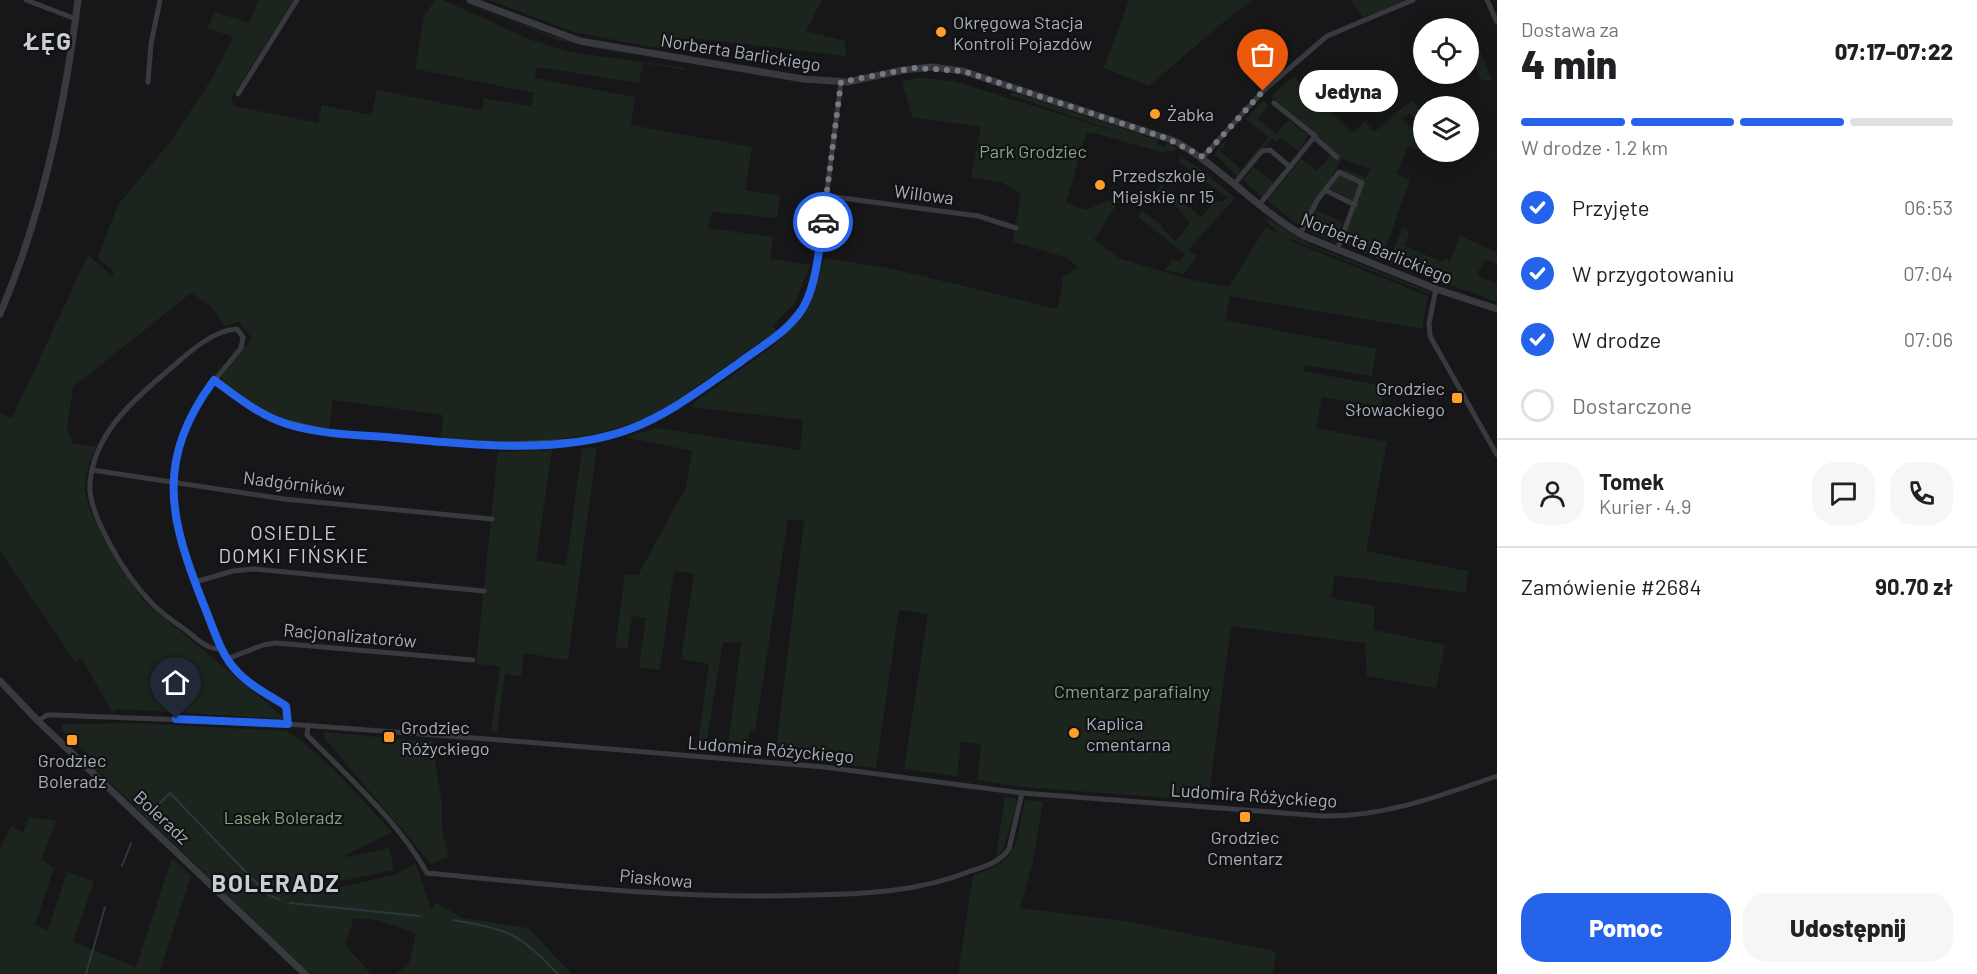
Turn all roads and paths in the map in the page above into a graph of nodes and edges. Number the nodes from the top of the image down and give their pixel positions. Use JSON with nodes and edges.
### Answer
{"nodes":[{"id":1,"x":26,"y":0,"type":"edge"},
{"id":2,"x":78,"y":0,"type":"edge"},
{"id":3,"x":160,"y":0,"type":"edge"},
{"id":4,"x":297,"y":0,"type":"edge"},
{"id":5,"x":470,"y":0,"type":"edge"},
{"id":6,"x":1413,"y":0,"type":"edge"},
{"id":7,"x":1487,"y":0,"type":"edge"},
{"id":8,"x":76,"y":19,"type":"junction"},
{"id":9,"x":1497,"y":22,"type":"edge"},
{"id":10,"x":148,"y":82,"type":"dead end"},
{"id":11,"x":841,"y":82,"type":"junction"},
{"id":12,"x":238,"y":94,"type":"dead end"},
{"id":13,"x":1274,"y":103,"type":"dead end"},
{"id":14,"x":1314,"y":137,"type":"junction"},
{"id":15,"x":1203,"y":157,"type":"junction"},
{"id":16,"x":1337,"y":157,"type":"dead end"},
{"id":17,"x":1290,"y":167,"type":"junction"},
{"id":18,"x":1235,"y":183,"type":"junction"},
{"id":19,"x":1326,"y":191,"type":"junction"},
{"id":20,"x":827,"y":196,"type":"junction"},
{"id":21,"x":1259,"y":205,"type":"junction"},
{"id":22,"x":1355,"y":205,"type":"junction"},
{"id":23,"x":1017,"y":228,"type":"dead end"},
{"id":24,"x":1300,"y":234,"type":"junction"},
{"id":25,"x":1337,"y":250,"type":"junction"},
{"id":26,"x":1436,"y":289,"type":"junction"},
{"id":27,"x":1497,"y":309,"type":"edge"},
{"id":28,"x":0,"y":314,"type":"edge"},
{"id":29,"x":214,"y":380,"type":"junction"},
{"id":30,"x":1497,"y":455,"type":"edge"},
{"id":31,"x":92,"y":470,"type":"junction"},
{"id":32,"x":173,"y":481,"type":"junction"},
{"id":33,"x":492,"y":519,"type":"dead end"},
{"id":34,"x":195,"y":582,"type":"junction"},
{"id":35,"x":484,"y":591,"type":"dead end"},
{"id":36,"x":222,"y":649,"type":"junction"},
{"id":37,"x":227,"y":659,"type":"junction"},
{"id":38,"x":472,"y":660,"type":"dead end"},
{"id":39,"x":0,"y":681,"type":"edge"},
{"id":40,"x":38,"y":721,"type":"junction"},
{"id":41,"x":288,"y":724,"type":"junction"},
{"id":42,"x":308,"y":725,"type":"junction"},
{"id":43,"x":1497,"y":776,"type":"edge"},
{"id":44,"x":1022,"y":792,"type":"junction"},
{"id":45,"x":305,"y":974,"type":"edge"}],
"edges":[{"from":1,"to":8,"type":"street"},
{"from":2,"to":8,"type":"street"},
{"from":3,"to":10,"type":"street"},
{"from":4,"to":12,"type":"street"},
{"from":5,"to":11,"type":"street","name":"Norberta Barlickiego"},
{"from":6,"to":15,"type":"street"},
{"from":7,"to":9,"type":"street"},
{"from":8,"to":28,"type":"street"},
{"from":11,"to":15,"type":"street","name":"Norberta Barlickiego"},
{"from":11,"to":20,"type":"street"},
{"from":13,"to":14,"type":"street"},
{"from":14,"to":16,"type":"street"},
{"from":14,"to":17,"type":"street"},
{"from":15,"to":18,"type":"street","name":"Norberta Barlickiego"},
{"from":17,"to":18,"type":"street"},
{"from":17,"to":21,"type":"street"},
{"from":18,"to":21,"type":"street","name":"Norberta Barlickiego"},
{"from":19,"to":22,"type":"street"},
{"from":19,"to":22,"type":"street"},
{"from":19,"to":24,"type":"street"},
{"from":20,"to":23,"type":"street","name":"Willowa"},
{"from":20,"to":29,"type":"street"},
{"from":21,"to":24,"type":"street","name":"Norberta Barlickiego"},
{"from":22,"to":25,"type":"street"},
{"from":24,"to":25,"type":"street","name":"Norberta Barlickiego"},
{"from":25,"to":26,"type":"street","name":"Norberta Barlickiego"},
{"from":26,"to":27,"type":"street","name":"Norberta Barlickiego"},
{"from":26,"to":30,"type":"street"},
{"from":29,"to":31,"type":"street"},
{"from":29,"to":32,"type":"street"},
{"from":31,"to":32,"type":"street","name":"Nadgórników"},
{"from":31,"to":36,"type":"street"},
{"from":32,"to":33,"type":"street","name":"Nadgórników"},
{"from":32,"to":34,"type":"street"},
{"from":34,"to":35,"type":"street"},
{"from":34,"to":36,"type":"street"},
{"from":36,"to":37,"type":"street"},
{"from":37,"to":38,"type":"street","name":"Racjonalizatorów"},
{"from":37,"to":41,"type":"street"},
{"from":39,"to":40,"type":"street","name":"Boleradz"},
{"from":40,"to":41,"type":"street","name":"Ludomira Różyckiego"},
{"from":40,"to":45,"type":"street","name":"Boleradz"},
{"from":41,"to":42,"type":"street","name":"Ludomira Różyckiego"},
{"from":42,"to":44,"type":"street","name":"Ludomira Różyckiego"},
{"from":42,"to":44,"type":"street","name":"Piaskowa"},
{"from":43,"to":44,"type":"street","name":"Ludomira Różyckiego"}]}
